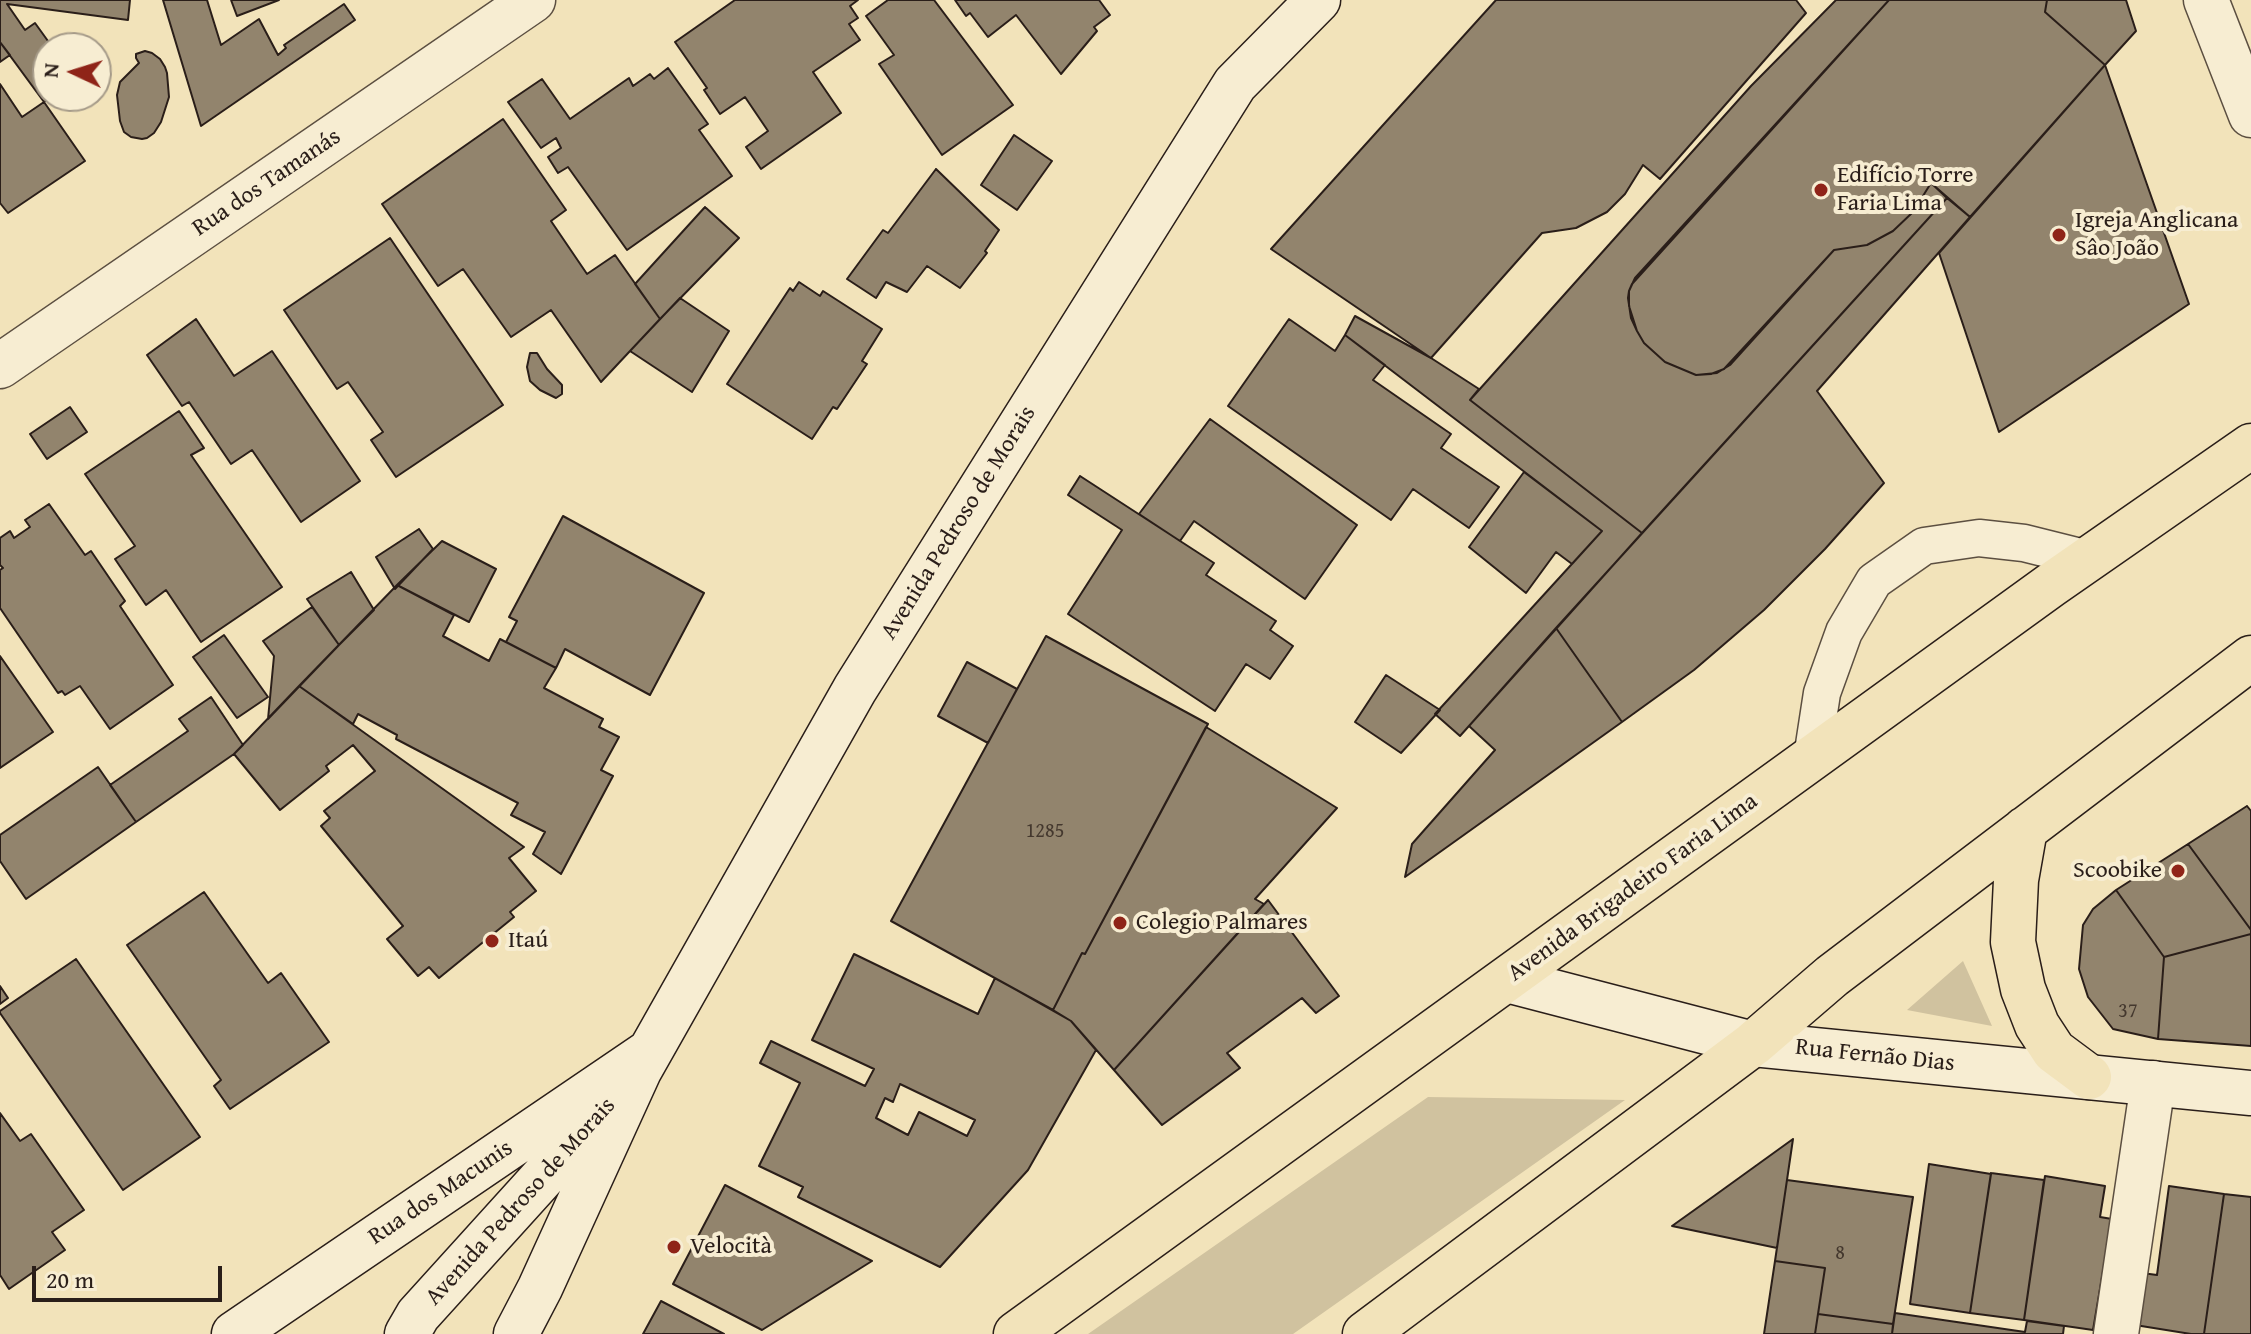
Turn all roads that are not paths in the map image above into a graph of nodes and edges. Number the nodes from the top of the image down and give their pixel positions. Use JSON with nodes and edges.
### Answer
{"nodes":[{"id":1,"x":533,"y":0,"type":"edge"},
{"id":2,"x":1318,"y":0,"type":"edge"},
{"id":3,"x":2206,"y":0,"type":"edge"},
{"id":4,"x":2251,"y":115,"type":"edge"},
{"id":5,"x":0,"y":366,"type":"edge"},
{"id":6,"x":2251,"y":446,"type":"edge"},
{"id":7,"x":2088,"y":559,"type":"junction"},
{"id":8,"x":2251,"y":658,"type":"edge"},
{"id":9,"x":1812,"y":758,"type":"junction"},
{"id":10,"x":2025,"y":829,"type":"junction"},
{"id":11,"x":1507,"y":980,"type":"junction"},
{"id":12,"x":1753,"y":1044,"type":"junction"},
{"id":13,"x":644,"y":1062,"type":"junction"},
{"id":14,"x":2089,"y":1077,"type":"junction"},
{"id":15,"x":2153,"y":1083,"type":"junction"},
{"id":16,"x":2251,"y":1093,"type":"edge"},
{"id":17,"x":234,"y":1334,"type":"edge"},
{"id":18,"x":407,"y":1334,"type":"edge"},
{"id":19,"x":516,"y":1334,"type":"edge"},
{"id":20,"x":1016,"y":1334,"type":"edge"},
{"id":21,"x":1365,"y":1334,"type":"edge"},
{"id":22,"x":2116,"y":1334,"type":"edge"}],
"edges":[{"from":1,"to":5,"type":"main road","name":"Rua dos Tamanás"},
{"from":2,"to":13,"type":"main road","name":"Avenida Pedroso de Morais"},
{"from":3,"to":4,"type":"main road"},
{"from":6,"to":7,"type":"highway","name":"Avenida Brigadeiro Faria Lima"},
{"from":7,"to":9,"type":"highway","name":"Avenida Brigadeiro Faria Lima"},
{"from":7,"to":9,"type":"lane"},
{"from":8,"to":10,"type":"highway"},
{"from":9,"to":11,"type":"highway","name":"Avenida Brigadeiro Faria Lima"},
{"from":10,"to":12,"type":"highway"},
{"from":10,"to":14,"type":"highway"},
{"from":11,"to":12,"type":"main road","name":"Rua Fernão Dias"},
{"from":11,"to":20,"type":"highway","name":"Avenida Brigadeiro Faria Lima"},
{"from":12,"to":14,"type":"main road","name":"Rua Fernão Dias"},
{"from":12,"to":21,"type":"highway"},
{"from":13,"to":17,"type":"main road","name":"Rua dos Macunis"},
{"from":13,"to":18,"type":"main road","name":"Avenida Pedroso de Morais"},
{"from":13,"to":19,"type":"main road","name":"Avenida Pedroso de Morais"},
{"from":14,"to":15,"type":"main road","name":"Rua Fernão Dias"},
{"from":15,"to":16,"type":"main road","name":"Rua Fernão Dias"},
{"from":15,"to":22,"type":"main road"}]}
